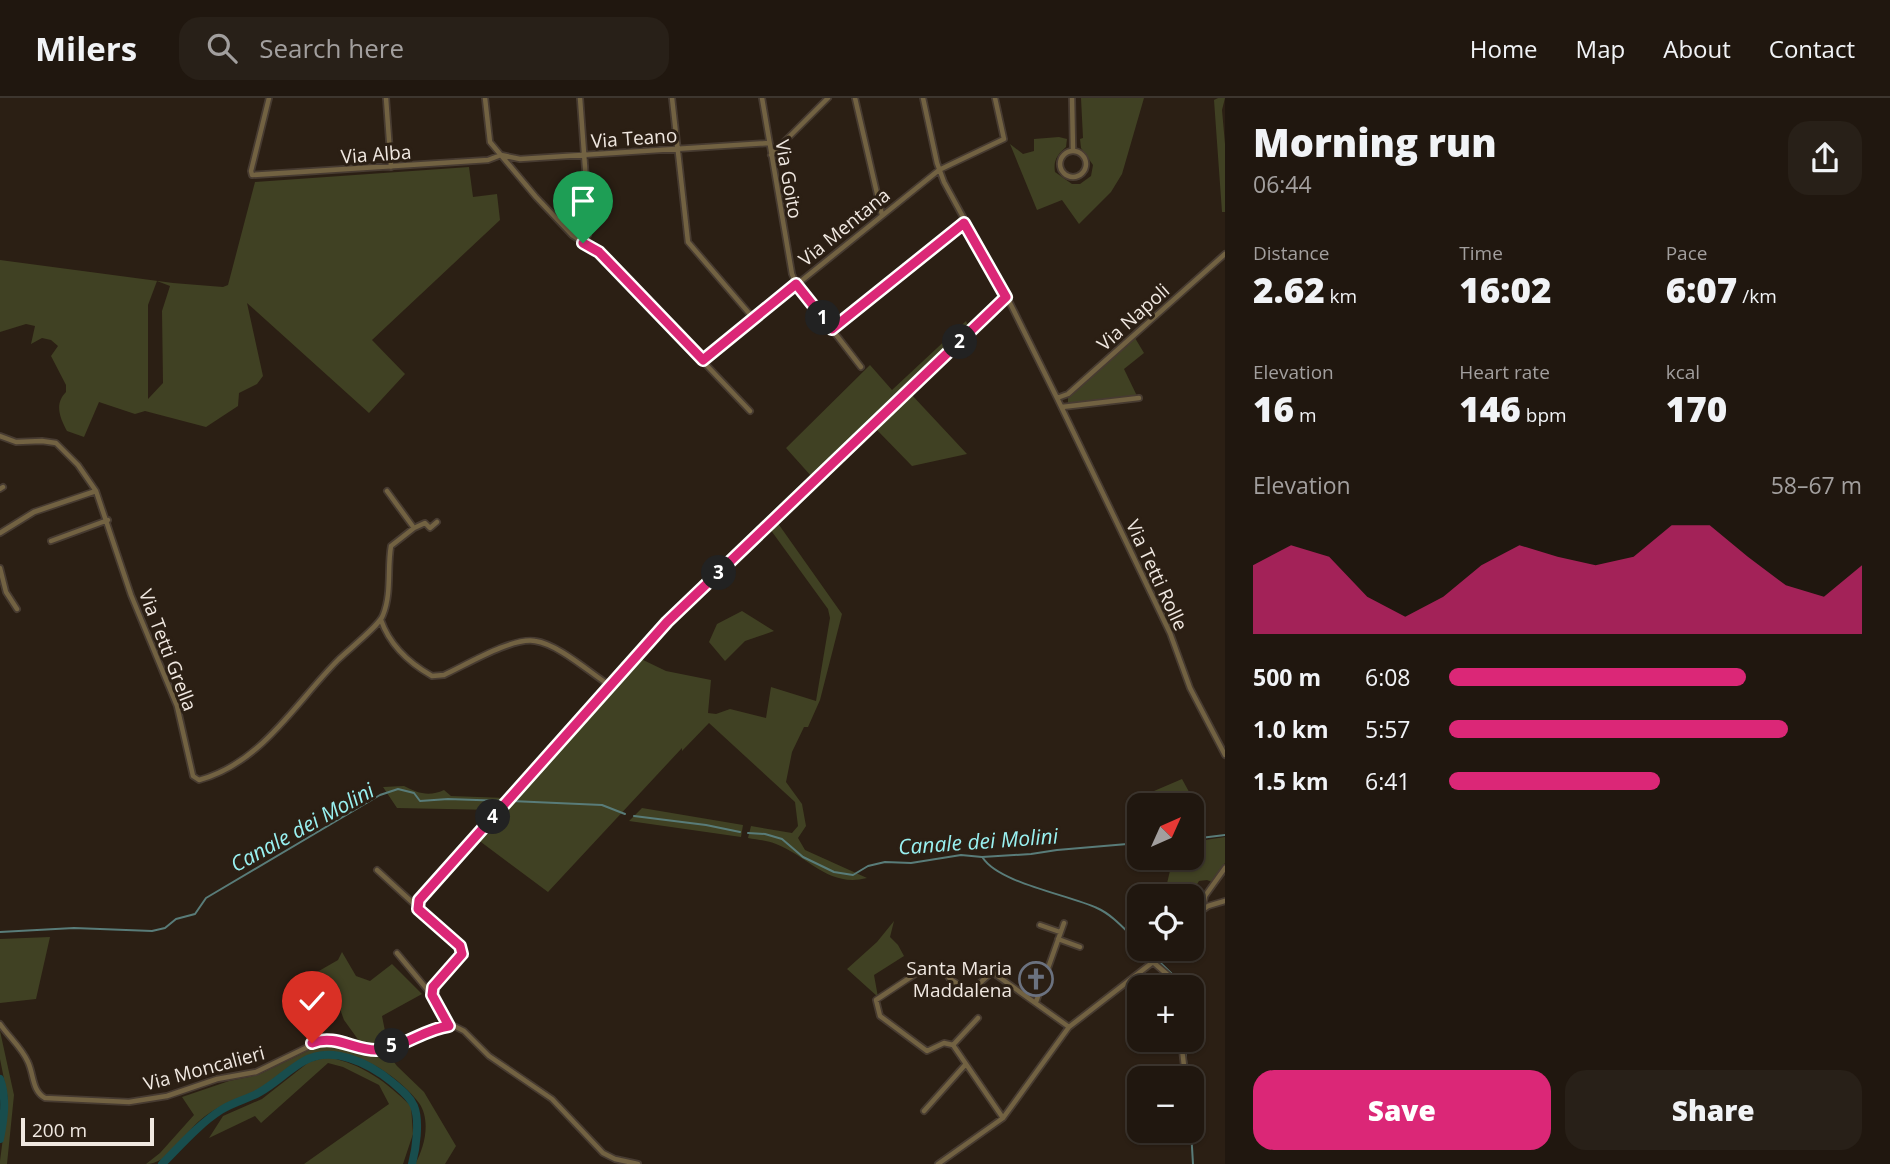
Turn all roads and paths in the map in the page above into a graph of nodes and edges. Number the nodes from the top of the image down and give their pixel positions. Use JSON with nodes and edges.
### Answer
{"nodes":[{"id":1,"x":270,"y":98,"type":"edge"},
{"id":2,"x":386,"y":98,"type":"edge"},
{"id":3,"x":485,"y":98,"type":"edge"},
{"id":4,"x":580,"y":98,"type":"edge"},
{"id":5,"x":672,"y":98,"type":"edge"},
{"id":6,"x":761,"y":98,"type":"edge"},
{"id":7,"x":828,"y":98,"type":"edge"},
{"id":8,"x":855,"y":98,"type":"edge"},
{"id":9,"x":923,"y":98,"type":"edge"},
{"id":10,"x":995,"y":98,"type":"edge"},
{"id":11,"x":1072,"y":98,"type":"edge"},
{"id":12,"x":769,"y":143,"type":"junction"},
{"id":13,"x":678,"y":149,"type":"junction"},
{"id":14,"x":1073,"y":150,"type":"junction"},
{"id":15,"x":501,"y":155,"type":"junction"},
{"id":16,"x":583,"y":155,"type":"junction"},
{"id":17,"x":771,"y":155,"type":"junction"},
{"id":18,"x":391,"y":167,"type":"junction"},
{"id":19,"x":939,"y":170,"type":"junction"},
{"id":20,"x":881,"y":215,"type":"junction"},
{"id":21,"x":964,"y":223,"type":"junction"},
{"id":22,"x":583,"y":243,"type":"junction"},
{"id":23,"x":1225,"y":254,"type":"edge"},
{"id":24,"x":796,"y":284,"type":"junction"},
{"id":25,"x":1006,"y":297,"type":"junction"},
{"id":26,"x":754,"y":319,"type":"junction"},
{"id":27,"x":832,"y":329,"type":"junction"},
{"id":28,"x":703,"y":360,"type":"junction"},
{"id":29,"x":862,"y":367,"type":"dead end"},
{"id":30,"x":1057,"y":398,"type":"junction"},
{"id":31,"x":1139,"y":398,"type":"dead end"},
{"id":32,"x":1062,"y":407,"type":"junction"},
{"id":33,"x":750,"y":411,"type":"dead end"},
{"id":34,"x":0,"y":436,"type":"edge"},
{"id":35,"x":96,"y":491,"type":"junction"},
{"id":36,"x":387,"y":491,"type":"dead end"},
{"id":37,"x":108,"y":520,"type":"junction"},
{"id":38,"x":437,"y":522,"type":"dead end"},
{"id":39,"x":414,"y":528,"type":"junction"},
{"id":40,"x":0,"y":533,"type":"edge"},
{"id":41,"x":51,"y":541,"type":"dead end"},
{"id":42,"x":0,"y":568,"type":"edge"},
{"id":43,"x":17,"y":609,"type":"dead end"},
{"id":44,"x":381,"y":620,"type":"junction"},
{"id":45,"x":609,"y":685,"type":"junction"},
{"id":46,"x":1225,"y":755,"type":"edge"},
{"id":47,"x":1225,"y":868,"type":"edge"},
{"id":48,"x":377,"y":870,"type":"dead end"},
{"id":49,"x":1204,"y":901,"type":"edge"},
{"id":50,"x":1225,"y":901,"type":"edge"},
{"id":51,"x":418,"y":909,"type":"junction"},
{"id":52,"x":1204,"y":909,"type":"edge"},
{"id":53,"x":1064,"y":923,"type":"dead end"},
{"id":54,"x":1040,"y":925,"type":"dead end"},
{"id":55,"x":1060,"y":932,"type":"junction"},
{"id":56,"x":1058,"y":939,"type":"junction"},
{"id":57,"x":1080,"y":947,"type":"dead end"},
{"id":58,"x":397,"y":953,"type":"dead end"},
{"id":59,"x":1155,"y":961,"type":"edge"},
{"id":60,"x":1157,"y":961,"type":"edge"},
{"id":61,"x":1168,"y":975,"type":"edge"},
{"id":62,"x":432,"y":995,"type":"junction"},
{"id":63,"x":1036,"y":1002,"type":"junction"},
{"id":64,"x":978,"y":1018,"type":"dead end"},
{"id":65,"x":0,"y":1024,"type":"edge"},
{"id":66,"x":449,"y":1026,"type":"junction"},
{"id":67,"x":1069,"y":1027,"type":"junction"},
{"id":68,"x":953,"y":1045,"type":"junction"},
{"id":69,"x":1182,"y":1052,"type":"edge"},
{"id":70,"x":965,"y":1065,"type":"junction"},
{"id":71,"x":1184,"y":1066,"type":"dead end"},
{"id":72,"x":924,"y":1111,"type":"dead end"},
{"id":73,"x":1003,"y":1118,"type":"junction"},
{"id":74,"x":638,"y":1164,"type":"edge"},
{"id":75,"x":938,"y":1164,"type":"edge"}],
"edges":[{"from":1,"to":18,"type":"street","name":"Via Alba"},
{"from":2,"to":18,"type":"street"},
{"from":3,"to":15,"type":"street"},
{"from":4,"to":16,"type":"street"},
{"from":5,"to":13,"type":"street"},
{"from":6,"to":12,"type":"street","name":"Via Goito"},
{"from":7,"to":17,"type":"street"},
{"from":8,"to":20,"type":"street"},
{"from":9,"to":19,"type":"street","name":"Via Tetti Rolle"},
{"from":10,"to":19,"type":"street","name":"Via Mentana"},
{"from":11,"to":14,"type":"street"},
{"from":12,"to":13,"type":"street","name":"Via Teano"},
{"from":12,"to":17,"type":"street","name":"Via Goito"},
{"from":13,"to":16,"type":"street","name":"Via Teano"},
{"from":13,"to":26,"type":"street"},
{"from":14,"to":14,"type":"street"},
{"from":15,"to":16,"type":"street","name":"Via Teano"},
{"from":15,"to":18,"type":"street","name":"Via Alba"},
{"from":15,"to":22,"type":"street"},
{"from":16,"to":22,"type":"street"},
{"from":17,"to":24,"type":"street","name":"Via Goito"},
{"from":19,"to":20,"type":"street","name":"Via Mentana"},
{"from":19,"to":21,"type":"street","name":"Via Tetti Rolle"},
{"from":20,"to":24,"type":"street","name":"Via Mentana"},
{"from":21,"to":25,"type":"street","name":"Via Tetti Rolle"},
{"from":21,"to":27,"type":"street"},
{"from":22,"to":28,"type":"street"},
{"from":23,"to":30,"type":"street","name":"Via Napoli"},
{"from":24,"to":26,"type":"street","name":"Via Mentana"},
{"from":24,"to":27,"type":"street","name":"Via Goito"},
{"from":25,"to":30,"type":"street","name":"Via Tetti Rolle"},
{"from":25,"to":45,"type":"street"},
{"from":26,"to":28,"type":"street","name":"Via Mentana"},
{"from":27,"to":29,"type":"street","name":"Via Goito"},
{"from":28,"to":33,"type":"street"},
{"from":30,"to":32,"type":"street","name":"Via Tetti Rolle"},
{"from":31,"to":32,"type":"street"},
{"from":32,"to":46,"type":"street","name":"Via Tetti Rolle"},
{"from":34,"to":35,"type":"street","name":"Via Tetti Grella"},
{"from":35,"to":37,"type":"street","name":"Via Tetti Grella"},
{"from":35,"to":40,"type":"street"},
{"from":36,"to":39,"type":"street"},
{"from":37,"to":41,"type":"street"},
{"from":37,"to":44,"type":"street","name":"Via Tetti Grella"},
{"from":38,"to":39,"type":"street"},
{"from":39,"to":44,"type":"street"},
{"from":42,"to":43,"type":"street"},
{"from":44,"to":45,"type":"street"},
{"from":45,"to":51,"type":"street"},
{"from":47,"to":49,"type":"street"},
{"from":48,"to":51,"type":"street"},
{"from":50,"to":52,"type":"street"},
{"from":51,"to":62,"type":"street"},
{"from":53,"to":55,"type":"street"},
{"from":54,"to":55,"type":"street"},
{"from":55,"to":56,"type":"street"},
{"from":56,"to":57,"type":"street"},
{"from":56,"to":63,"type":"street"},
{"from":58,"to":62,"type":"street"},
{"from":59,"to":67,"type":"street"},
{"from":60,"to":61,"type":"street"},
{"from":62,"to":66,"type":"street"},
{"from":63,"to":67,"type":"street"},
{"from":63,"to":68,"type":"street"},
{"from":64,"to":68,"type":"street"},
{"from":65,"to":66,"type":"street","name":"Via Moncalieri"},
{"from":66,"to":74,"type":"street"},
{"from":67,"to":73,"type":"street"},
{"from":68,"to":70,"type":"street"},
{"from":69,"to":71,"type":"street"},
{"from":70,"to":72,"type":"street"},
{"from":70,"to":73,"type":"street"},
{"from":73,"to":75,"type":"street"}]}
